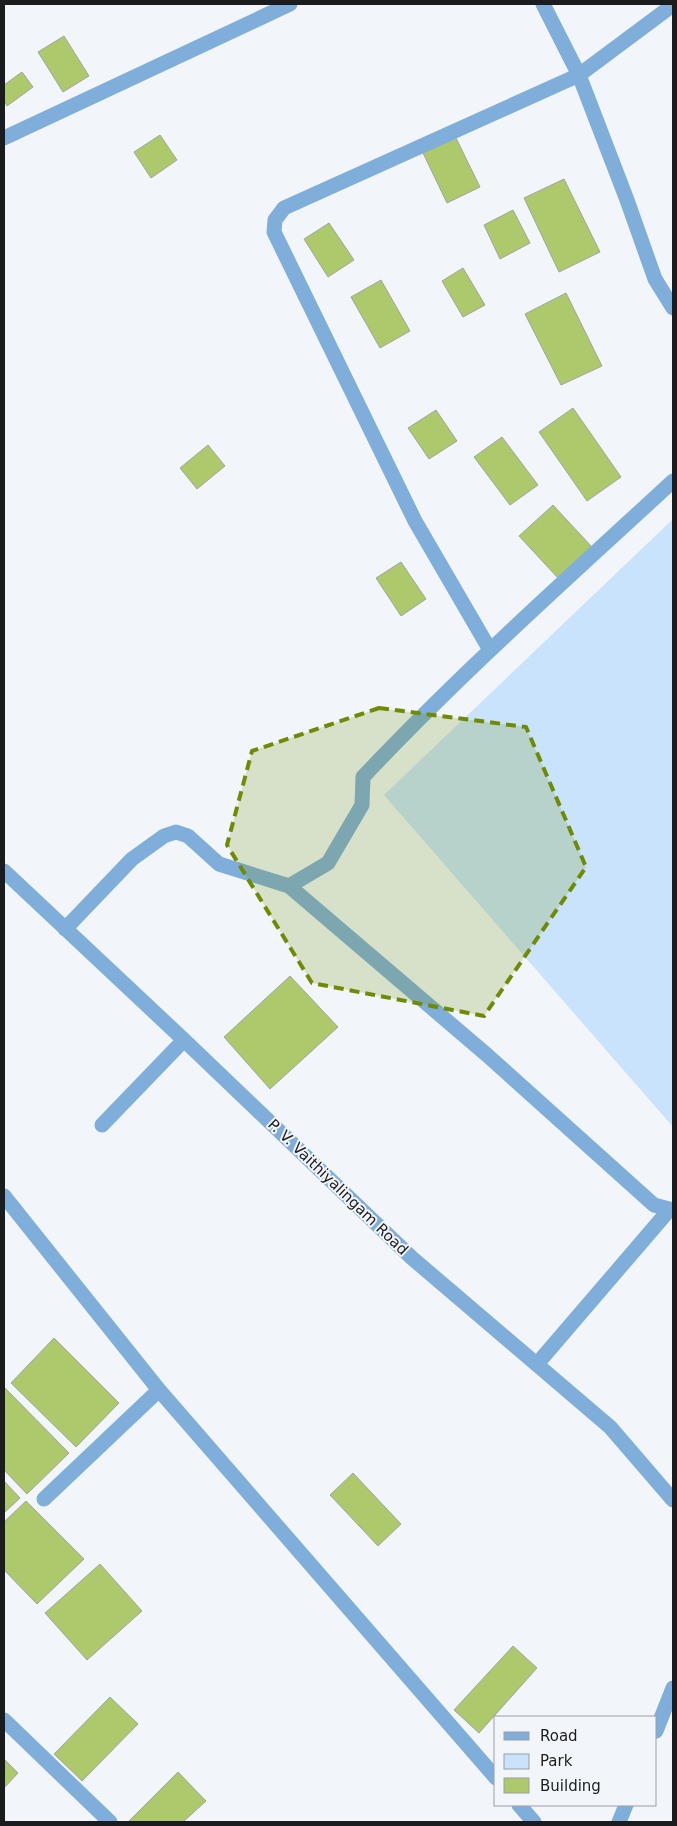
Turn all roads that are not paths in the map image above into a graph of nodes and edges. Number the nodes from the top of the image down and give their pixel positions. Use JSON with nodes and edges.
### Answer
{"nodes":[{"id":1,"x":290,"y":4,"type":"edge"},
{"id":2,"x":543,"y":4,"type":"edge"},
{"id":3,"x":673,"y":5,"type":"edge"},
{"id":4,"x":580,"y":75,"type":"junction"},
{"id":5,"x":4,"y":138,"type":"edge"},
{"id":6,"x":673,"y":308,"type":"edge"},
{"id":7,"x":673,"y":481,"type":"edge"},
{"id":8,"x":490,"y":650,"type":"junction"},
{"id":9,"x":4,"y":871,"type":"edge"},
{"id":10,"x":289,"y":886,"type":"junction"},
{"id":11,"x":65,"y":929,"type":"junction"},
{"id":12,"x":184,"y":1040,"type":"junction"},
{"id":13,"x":102,"y":1125,"type":"dead end"},
{"id":14,"x":4,"y":1196,"type":"edge"},
{"id":15,"x":672,"y":1210,"type":"edge"},
{"id":16,"x":537,"y":1364,"type":"junction"},
{"id":17,"x":159,"y":1390,"type":"junction"},
{"id":18,"x":44,"y":1499,"type":"dead end"},
{"id":19,"x":673,"y":1500,"type":"edge"},
{"id":20,"x":673,"y":1688,"type":"edge"},
{"id":21,"x":4,"y":1720,"type":"edge"},
{"id":22,"x":657,"y":1728,"type":"edge"},
{"id":23,"x":494,"y":1776,"type":"edge"},
{"id":24,"x":626,"y":1806,"type":"edge"},
{"id":25,"x":110,"y":1822,"type":"edge"},
{"id":26,"x":619,"y":1822,"type":"edge"}],
"edges":[{"from":1,"to":5,"type":"street"},
{"from":2,"to":4,"type":"street"},
{"from":3,"to":4,"type":"street"},
{"from":4,"to":6,"type":"street"},
{"from":4,"to":8,"type":"street"},
{"from":7,"to":8,"type":"street"},
{"from":8,"to":10,"type":"street"},
{"from":9,"to":11,"type":"street","name":"P. V. Vaithiyalingam Road"},
{"from":10,"to":11,"type":"street"},
{"from":10,"to":15,"type":"street"},
{"from":11,"to":12,"type":"street","name":"P. V. Vaithiyalingam Road"},
{"from":12,"to":13,"type":"street"},
{"from":12,"to":16,"type":"street","name":"P. V. Vaithiyalingam Road"},
{"from":14,"to":17,"type":"street"},
{"from":15,"to":16,"type":"street"},
{"from":16,"to":19,"type":"street","name":"P. V. Vaithiyalingam Road"},
{"from":17,"to":18,"type":"street"},
{"from":17,"to":23,"type":"street"},
{"from":20,"to":22,"type":"street"},
{"from":21,"to":25,"type":"street"},
{"from":24,"to":26,"type":"street"}]}
